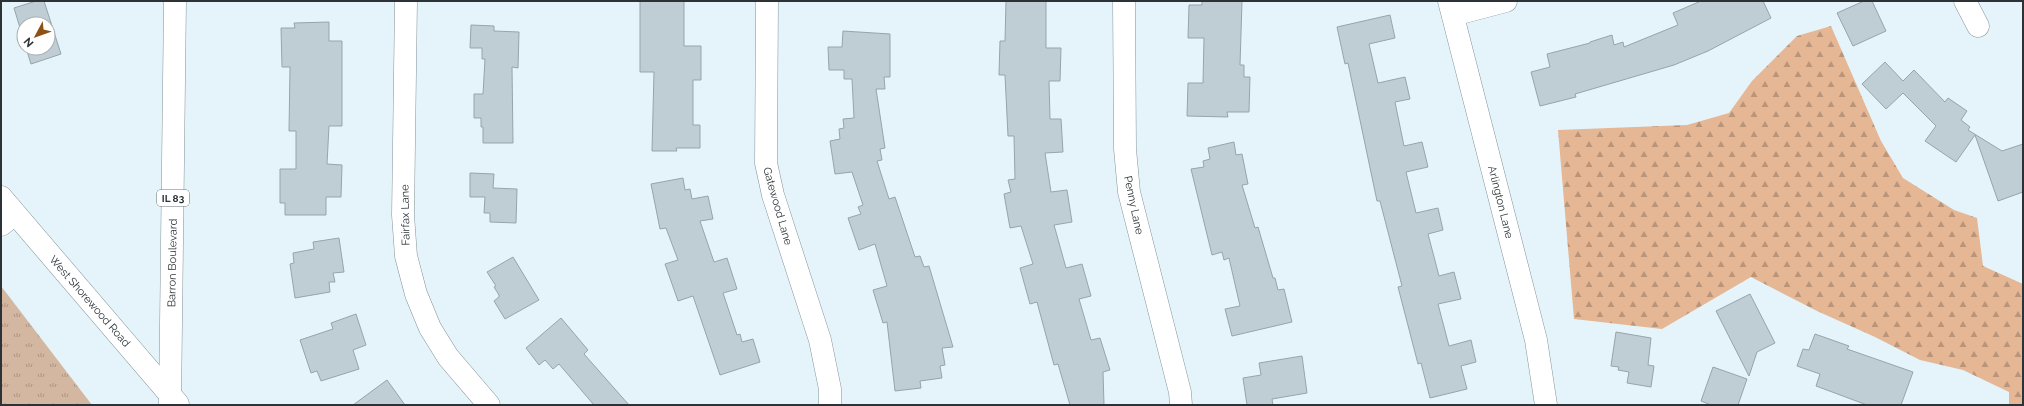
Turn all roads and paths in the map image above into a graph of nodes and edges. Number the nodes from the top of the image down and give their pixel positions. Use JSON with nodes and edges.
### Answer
{"nodes":[{"id":1,"x":175,"y":1,"type":"edge"},
{"id":2,"x":406,"y":1,"type":"edge"},
{"id":3,"x":767,"y":1,"type":"edge"},
{"id":4,"x":1124,"y":1,"type":"edge"},
{"id":5,"x":1506,"y":1,"type":"edge"},
{"id":6,"x":1965,"y":1,"type":"edge"},
{"id":7,"x":1451,"y":8,"type":"edge"},
{"id":8,"x":1978,"y":26,"type":"dead end"},
{"id":9,"x":4,"y":207,"type":"edge"},
{"id":10,"x":173,"y":402,"type":"edge"},
{"id":11,"x":489,"y":405,"type":"edge"},
{"id":12,"x":830,"y":405,"type":"edge"},
{"id":13,"x":1181,"y":405,"type":"edge"},
{"id":14,"x":1546,"y":405,"type":"edge"}],
"edges":[{"from":1,"to":10,"type":"street","name":"Barron Boulevard","number":"IL 83"},
{"from":2,"to":11,"type":"street","name":"Fairfax Lane"},
{"from":3,"to":12,"type":"street","name":"Gatewood Lane"},
{"from":4,"to":13,"type":"street","name":"Penny Lane"},
{"from":5,"to":7,"type":"street"},
{"from":6,"to":8,"type":"street"},
{"from":7,"to":14,"type":"street","name":"Arlington Lane"},
{"from":9,"to":10,"type":"street","name":"West Shorewood Road"}]}
